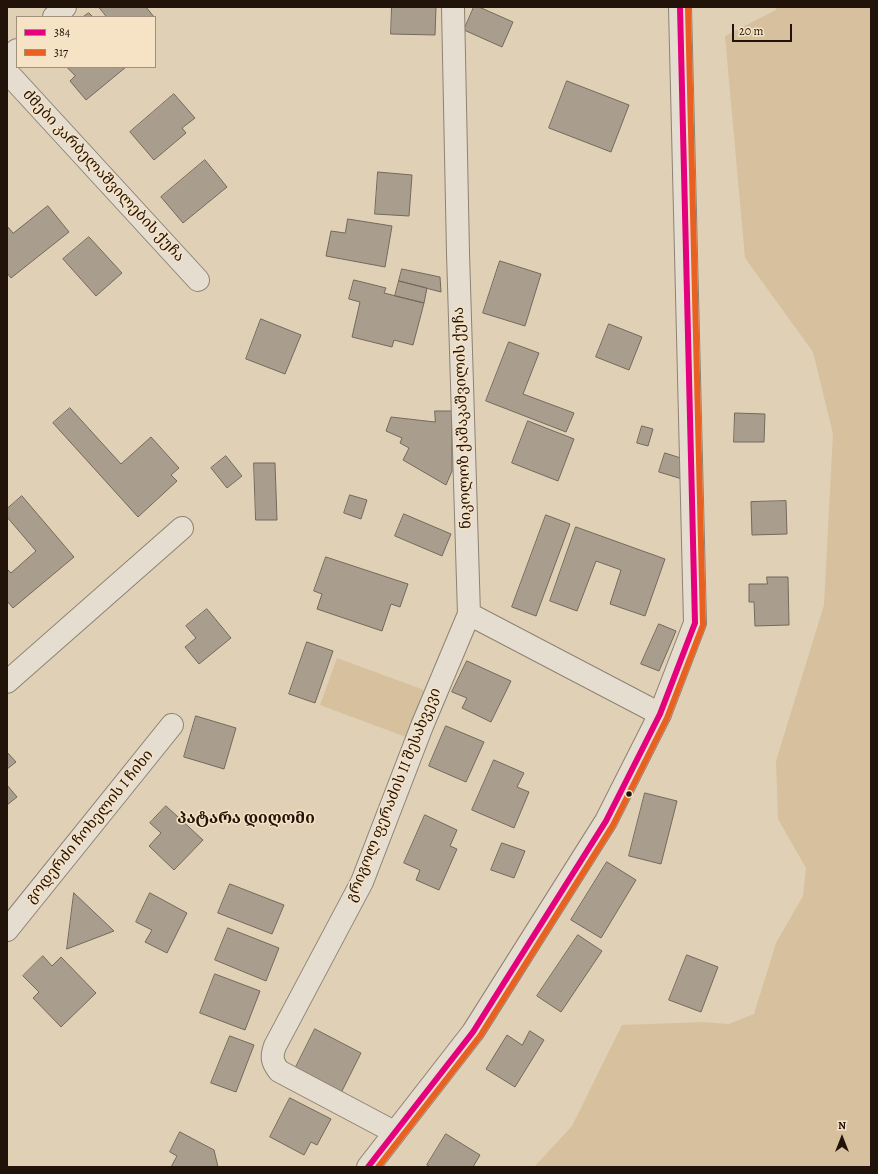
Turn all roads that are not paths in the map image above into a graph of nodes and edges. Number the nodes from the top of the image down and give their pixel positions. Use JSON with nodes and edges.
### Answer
{"nodes":[{"id":1,"x":65,"y":7,"type":"edge"},
{"id":2,"x":453,"y":7,"type":"edge"},
{"id":3,"x":680,"y":7,"type":"edge"},
{"id":4,"x":55,"y":16,"type":"edge"},
{"id":5,"x":16,"y":51,"type":"edge"},
{"id":6,"x":7,"y":59,"type":"edge"},
{"id":7,"x":7,"y":72,"type":"edge"},
{"id":8,"x":198,"y":280,"type":"dead end"},
{"id":9,"x":182,"y":528,"type":"dead end"},
{"id":10,"x":469,"y":614,"type":"junction"},
{"id":11,"x":7,"y":682,"type":"edge"},
{"id":12,"x":660,"y":714,"type":"junction"},
{"id":13,"x":172,"y":725,"type":"dead end"},
{"id":14,"x":7,"y":930,"type":"edge"},
{"id":15,"x":394,"y":1132,"type":"junction"},
{"id":16,"x":368,"y":1167,"type":"edge"}],
"edges":[{"from":1,"to":4,"type":"street"},
{"from":2,"to":10,"type":"street","name":"ნიკოლოზ ქაშაკაშვილის ქუჩა"},
{"from":3,"to":12,"type":"street"},
{"from":5,"to":6,"type":"street"},
{"from":7,"to":8,"type":"street","name":"ძმები კარბელაშვილების ქუჩა"},
{"from":9,"to":11,"type":"street"},
{"from":10,"to":12,"type":"street"},
{"from":10,"to":15,"type":"street","name":"გრიგოლ ფერაძის II შესახვევი"},
{"from":12,"to":15,"type":"street"},
{"from":13,"to":14,"type":"street","name":"გოდერძი ჩოხელის I ჩიხი"},
{"from":15,"to":16,"type":"street"}]}
